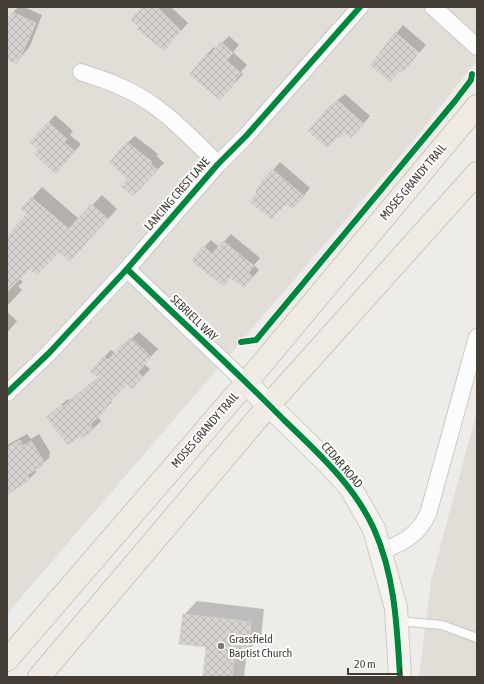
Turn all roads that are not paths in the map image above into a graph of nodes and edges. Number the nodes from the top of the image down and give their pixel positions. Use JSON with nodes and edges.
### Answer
{"nodes":[{"id":1,"x":360,"y":7,"type":"edge"},
{"id":2,"x":433,"y":7,"type":"edge"},
{"id":3,"x":477,"y":47,"type":"edge"},
{"id":4,"x":82,"y":72,"type":"dead end"},
{"id":5,"x":477,"y":106,"type":"edge"},
{"id":6,"x":218,"y":164,"type":"junction"},
{"id":7,"x":477,"y":173,"type":"edge"},
{"id":8,"x":127,"y":269,"type":"junction"},
{"id":9,"x":477,"y":337,"type":"edge"},
{"id":10,"x":246,"y":383,"type":"junction"},
{"id":11,"x":7,"y":392,"type":"edge"},
{"id":12,"x":269,"y":405,"type":"junction"},
{"id":13,"x":382,"y":551,"type":"junction"},
{"id":14,"x":397,"y":621,"type":"junction"},
{"id":15,"x":477,"y":638,"type":"edge"},
{"id":16,"x":7,"y":660,"type":"edge"},
{"id":17,"x":39,"y":677,"type":"edge"},
{"id":18,"x":400,"y":677,"type":"edge"}],
"edges":[{"from":1,"to":6,"type":"street","name":"LANCING CREST LANE"},
{"from":2,"to":3,"type":"street"},
{"from":4,"to":6,"type":"street"},
{"from":5,"to":10,"type":"main road","name":"MOSES GRANDY TRAIL"},
{"from":6,"to":8,"type":"street","name":"LANCING CREST LANE"},
{"from":7,"to":12,"type":"main road"},
{"from":8,"to":10,"type":"street","name":"SEBRIELL WAY"},
{"from":8,"to":11,"type":"street","name":"LANCING CREST LANE"},
{"from":9,"to":13,"type":"street"},
{"from":10,"to":12,"type":"street","name":"CEDAR ROAD"},
{"from":10,"to":16,"type":"main road","name":"MOSES GRANDY TRAIL"},
{"from":12,"to":13,"type":"street","name":"CEDAR ROAD"},
{"from":12,"to":17,"type":"main road"},
{"from":13,"to":14,"type":"street","name":"CEDAR ROAD"},
{"from":14,"to":15,"type":"lane"},
{"from":14,"to":18,"type":"street","name":"CEDAR ROAD"}]}
